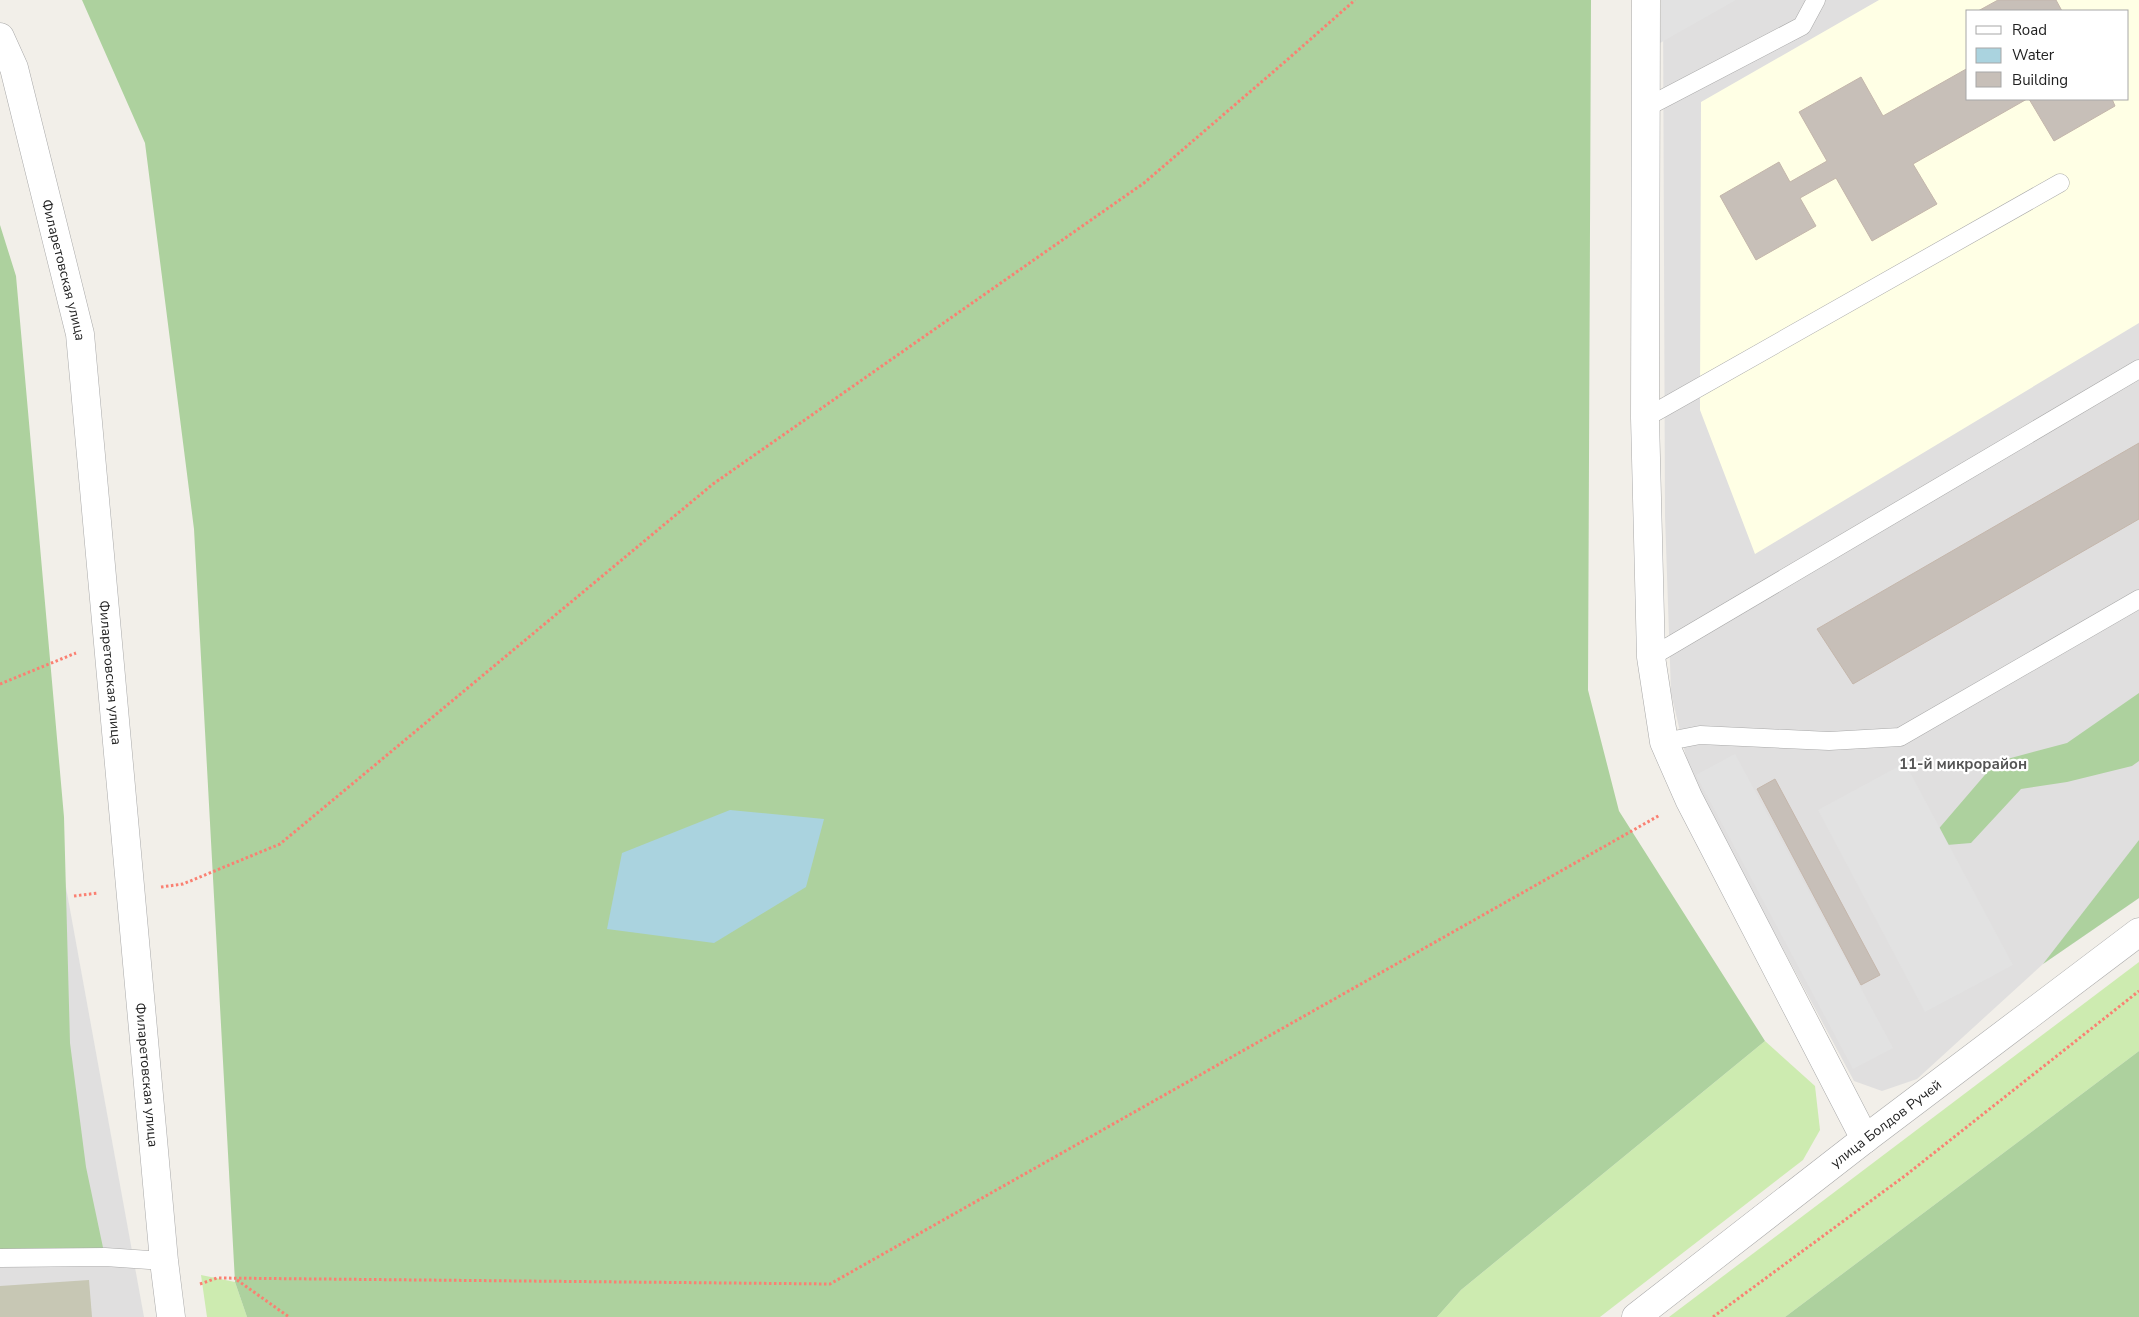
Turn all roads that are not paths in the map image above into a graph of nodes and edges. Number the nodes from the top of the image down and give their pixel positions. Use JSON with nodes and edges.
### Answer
{"nodes":[{"id":1,"x":1646,"y":0,"type":"edge"},
{"id":2,"x":1816,"y":0,"type":"edge"},
{"id":3,"x":0,"y":37,"type":"edge"},
{"id":4,"x":1647,"y":107,"type":"junction"},
{"id":5,"x":2060,"y":182,"type":"dead end"},
{"id":6,"x":2139,"y":369,"type":"edge"},
{"id":7,"x":1646,"y":418,"type":"junction"},
{"id":8,"x":2139,"y":600,"type":"edge"},
{"id":9,"x":1651,"y":657,"type":"junction"},
{"id":10,"x":1664,"y":742,"type":"junction"},
{"id":11,"x":2139,"y":932,"type":"edge"},
{"id":12,"x":1865,"y":1140,"type":"junction"},
{"id":13,"x":0,"y":1258,"type":"edge"},
{"id":14,"x":164,"y":1261,"type":"junction"},
{"id":15,"x":170,"y":1306,"type":"edge"},
{"id":16,"x":1636,"y":1317,"type":"edge"}],
"edges":[{"from":1,"to":4,"type":"street"},
{"from":2,"to":4,"type":"lane"},
{"from":3,"to":14,"type":"street","name":"Филаретовская улица"},
{"from":4,"to":7,"type":"street"},
{"from":5,"to":7,"type":"lane"},
{"from":6,"to":9,"type":"lane"},
{"from":7,"to":9,"type":"street"},
{"from":8,"to":10,"type":"lane"},
{"from":9,"to":10,"type":"street"},
{"from":10,"to":12,"type":"street"},
{"from":11,"to":12,"type":"street","name":"улица Болдов Ручей"},
{"from":12,"to":16,"type":"street","name":"улица Болдов Ручей"},
{"from":13,"to":14,"type":"lane"},
{"from":14,"to":15,"type":"street","name":"Филаретовская улица"}]}
